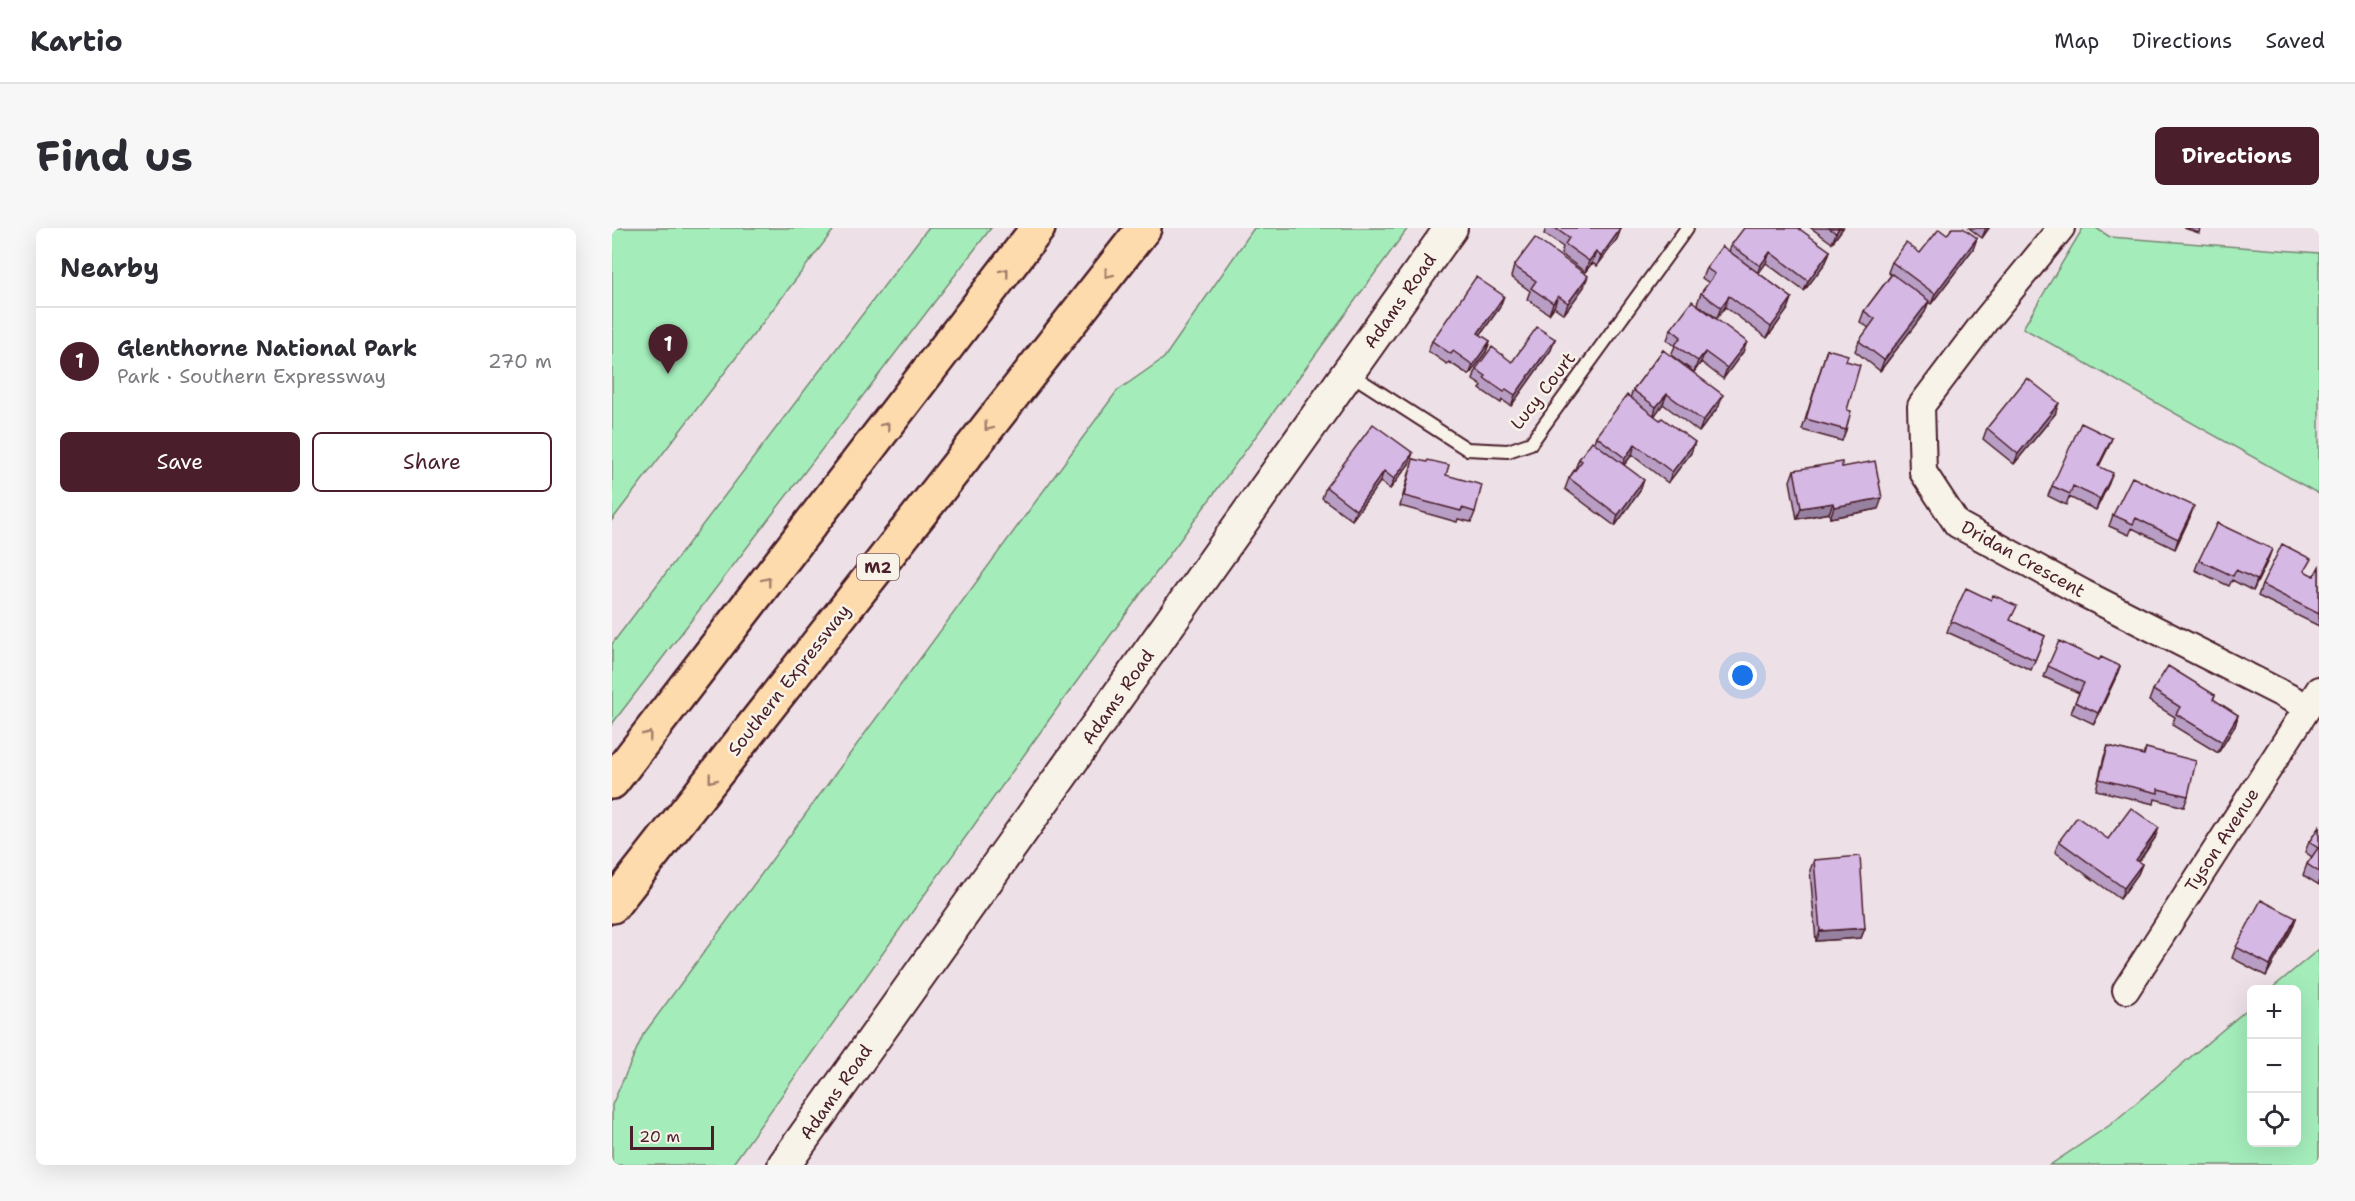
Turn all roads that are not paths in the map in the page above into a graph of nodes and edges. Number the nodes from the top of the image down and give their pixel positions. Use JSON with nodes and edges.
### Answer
{"nodes":[{"id":1,"x":1038,"y":228,"type":"edge"},
{"id":2,"x":1144,"y":228,"type":"edge"},
{"id":3,"x":1451,"y":228,"type":"edge"},
{"id":4,"x":1687,"y":228,"type":"edge"},
{"id":5,"x":2061,"y":228,"type":"edge"},
{"id":6,"x":1348,"y":373,"type":"junction"},
{"id":7,"x":2313,"y":699,"type":"edge"},
{"id":8,"x":612,"y":782,"type":"edge"},
{"id":9,"x":612,"y":906,"type":"edge"},
{"id":10,"x":2126,"y":990,"type":"dead end"},
{"id":11,"x":784,"y":1165,"type":"edge"}],
"edges":[{"from":8,"to":1,"type":"highway","one_way":true},
{"from":2,"to":9,"type":"highway","name":"Southern Expressway","number":"M2","one_way":true},
{"from":3,"to":6,"type":"street","name":"Adams Road"},
{"from":4,"to":6,"type":"lane","name":"Lucy Court"},
{"from":5,"to":7,"type":"street","name":"Dridan Crescent"},
{"from":6,"to":11,"type":"street","name":"Adams Road"},
{"from":7,"to":10,"type":"street","name":"Tyson Avenue"}]}
